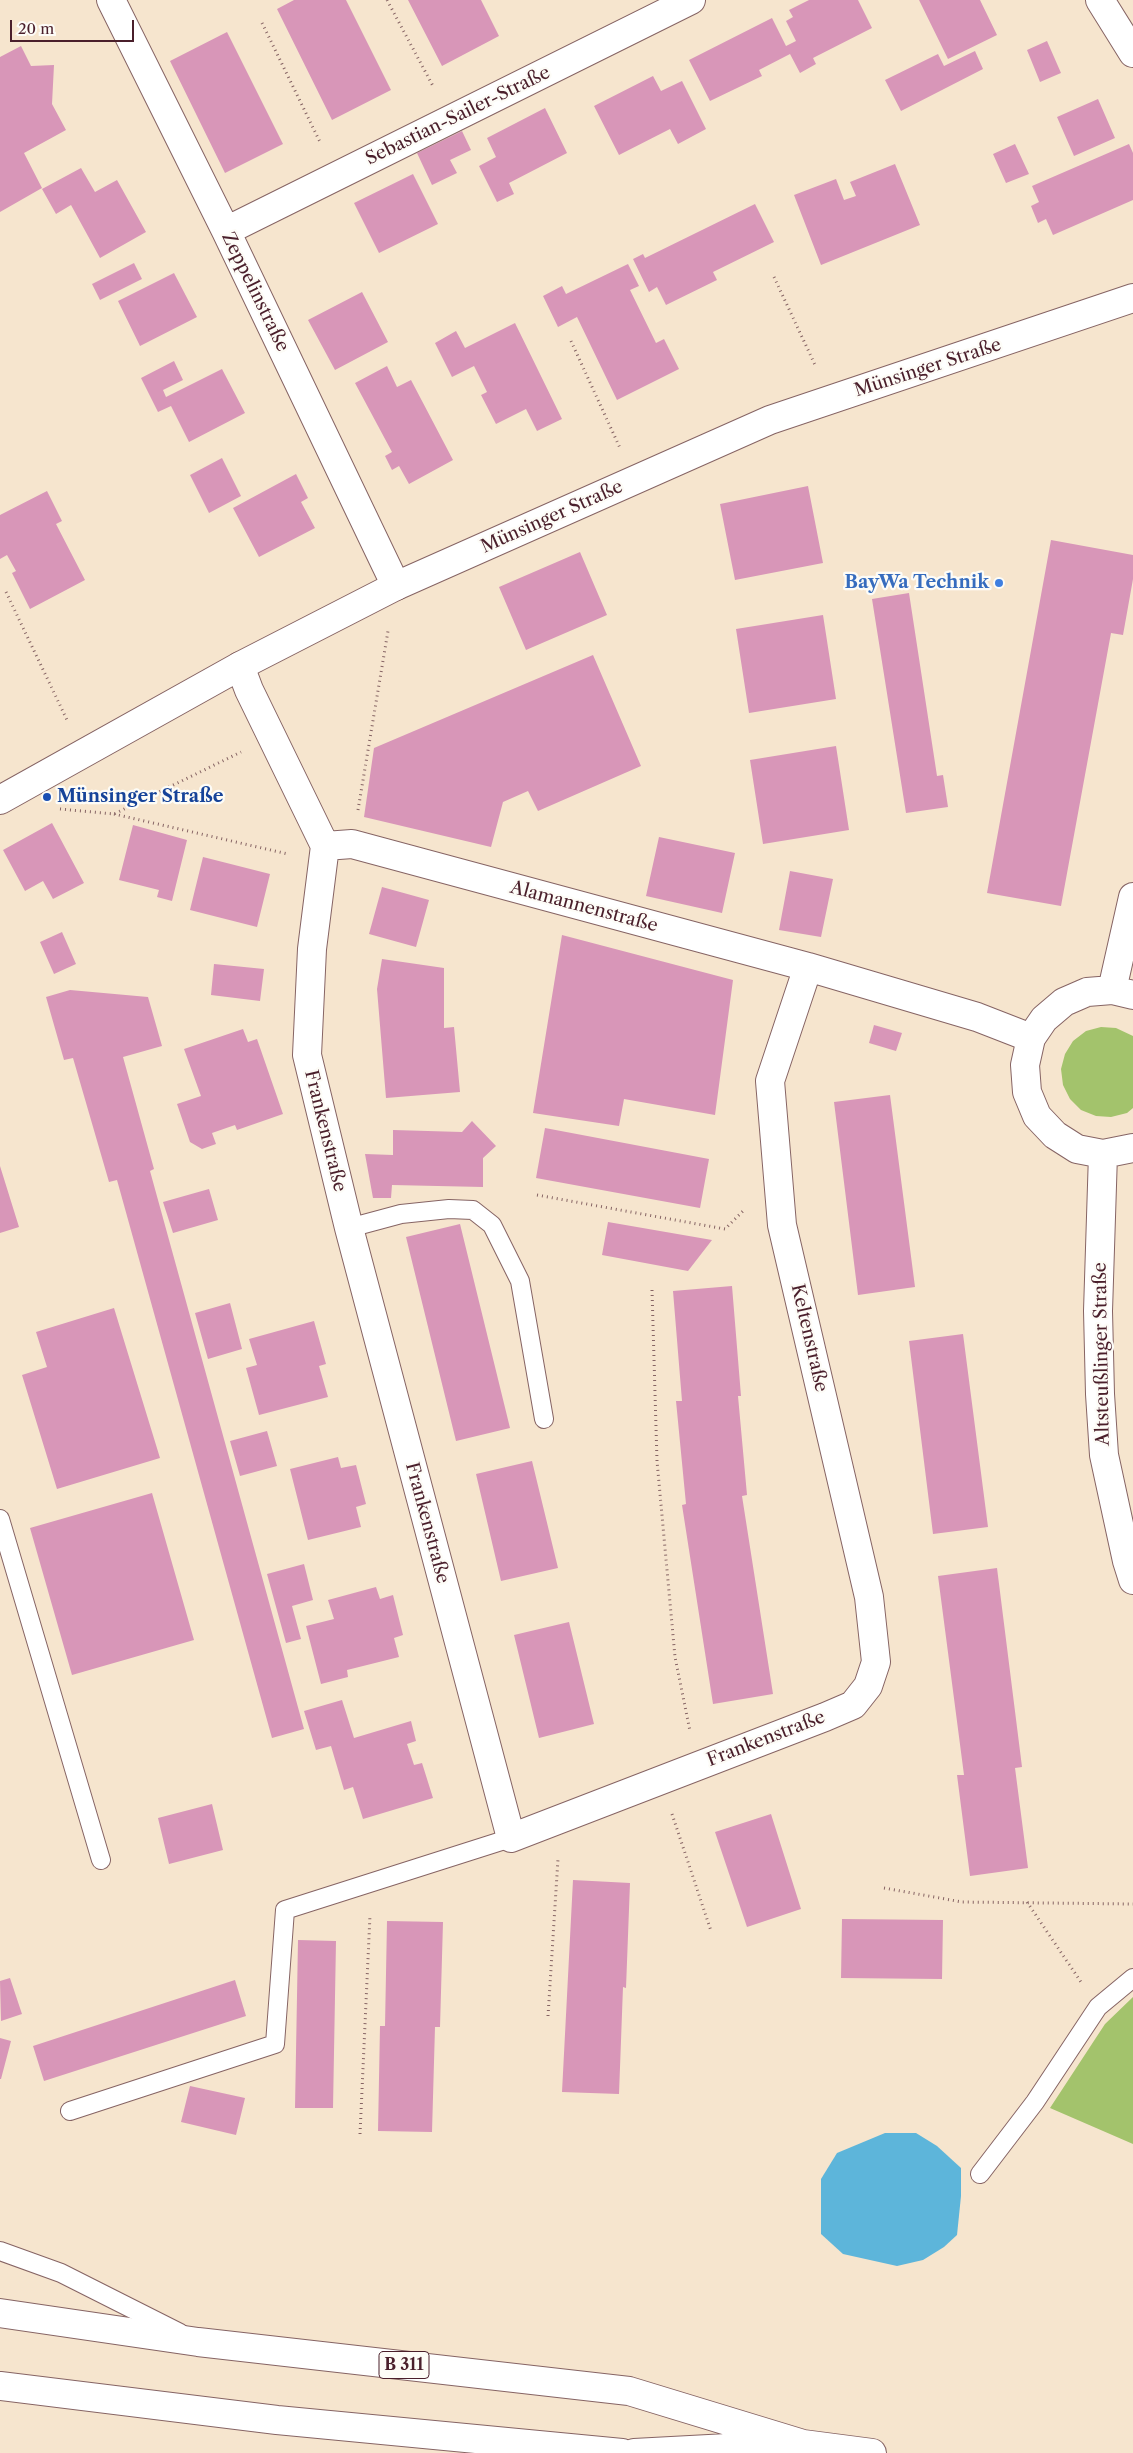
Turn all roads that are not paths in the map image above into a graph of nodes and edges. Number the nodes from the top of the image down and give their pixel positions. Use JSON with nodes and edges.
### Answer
{"nodes":[{"id":1,"x":111,"y":0,"type":"edge"},
{"id":2,"x":690,"y":0,"type":"edge"},
{"id":3,"x":1100,"y":0,"type":"edge"},
{"id":4,"x":1133,"y":53,"type":"edge"},
{"id":5,"x":226,"y":231,"type":"junction"},
{"id":6,"x":1133,"y":298,"type":"edge"},
{"id":7,"x":396,"y":586,"type":"junction"},
{"id":8,"x":240,"y":666,"type":"junction"},
{"id":9,"x":0,"y":800,"type":"edge"},
{"id":10,"x":325,"y":846,"type":"junction"},
{"id":11,"x":1133,"y":897,"type":"edge"},
{"id":12,"x":808,"y":967,"type":"junction"},
{"id":13,"x":1123,"y":992,"type":"edge"},
{"id":14,"x":1031,"y":1038,"type":"junction"},
{"id":15,"x":1133,"y":1148,"type":"edge"},
{"id":16,"x":1102,"y":1154,"type":"junction"},
{"id":17,"x":349,"y":1228,"type":"junction"},
{"id":18,"x":544,"y":1419,"type":"dead end"},
{"id":19,"x":0,"y":1519,"type":"edge"},
{"id":20,"x":1133,"y":1580,"type":"edge"},
{"id":21,"x":853,"y":1705,"type":"joint"},
{"id":22,"x":511,"y":1838,"type":"junction"},
{"id":23,"x":101,"y":1860,"type":"dead end"},
{"id":24,"x":1133,"y":1978,"type":"edge"},
{"id":25,"x":70,"y":2111,"type":"dead end"},
{"id":26,"x":980,"y":2174,"type":"dead end"},
{"id":27,"x":0,"y":2251,"type":"edge"},
{"id":28,"x":0,"y":2313,"type":"edge"},
{"id":29,"x":198,"y":2342,"type":"junction"},
{"id":30,"x":0,"y":2386,"type":"edge"},
{"id":31,"x":802,"y":2444,"type":"junction"},
{"id":32,"x":622,"y":2453,"type":"edge"},
{"id":33,"x":634,"y":2453,"type":"edge"},
{"id":34,"x":872,"y":2453,"type":"edge"}],
"edges":[{"from":1,"to":5,"type":"street","name":"Zeppelinstraße"},
{"from":2,"to":5,"type":"street","name":"Sebastian-Sailer-Straße"},
{"from":3,"to":4,"type":"street"},
{"from":5,"to":7,"type":"street","name":"Zeppelinstraße"},
{"from":6,"to":7,"type":"street","name":"Münsinger Straße"},
{"from":7,"to":8,"type":"street","name":"Münsinger Straße"},
{"from":8,"to":9,"type":"street","name":"Münsinger Straße"},
{"from":8,"to":10,"type":"street"},
{"from":10,"to":12,"type":"street","name":"Alamannenstraße"},
{"from":10,"to":17,"type":"street","name":"Frankenstraße"},
{"from":11,"to":13,"type":"street"},
{"from":12,"to":14,"type":"street","name":"Alamannenstraße"},
{"from":12,"to":21,"type":"street","name":"Keltenstraße"},
{"from":13,"to":14,"type":"street"},
{"from":14,"to":16,"type":"street"},
{"from":15,"to":16,"type":"street"},
{"from":16,"to":20,"type":"street","name":"Altsteußlinger Straße"},
{"from":17,"to":18,"type":"lane"},
{"from":17,"to":22,"type":"street","name":"Frankenstraße"},
{"from":19,"to":23,"type":"lane"},
{"from":21,"to":22,"type":"street","name":"Frankenstraße"},
{"from":22,"to":25,"type":"lane"},
{"from":24,"to":26,"type":"lane"},
{"from":27,"to":29,"type":"lane"},
{"from":28,"to":29,"type":"street","number":"B 311"},
{"from":29,"to":31,"type":"street","number":"B 311"},
{"from":30,"to":32,"type":"street"},
{"from":31,"to":33,"type":"street","number":"B 311"},
{"from":31,"to":34,"type":"street","number":"B 311"}]}
